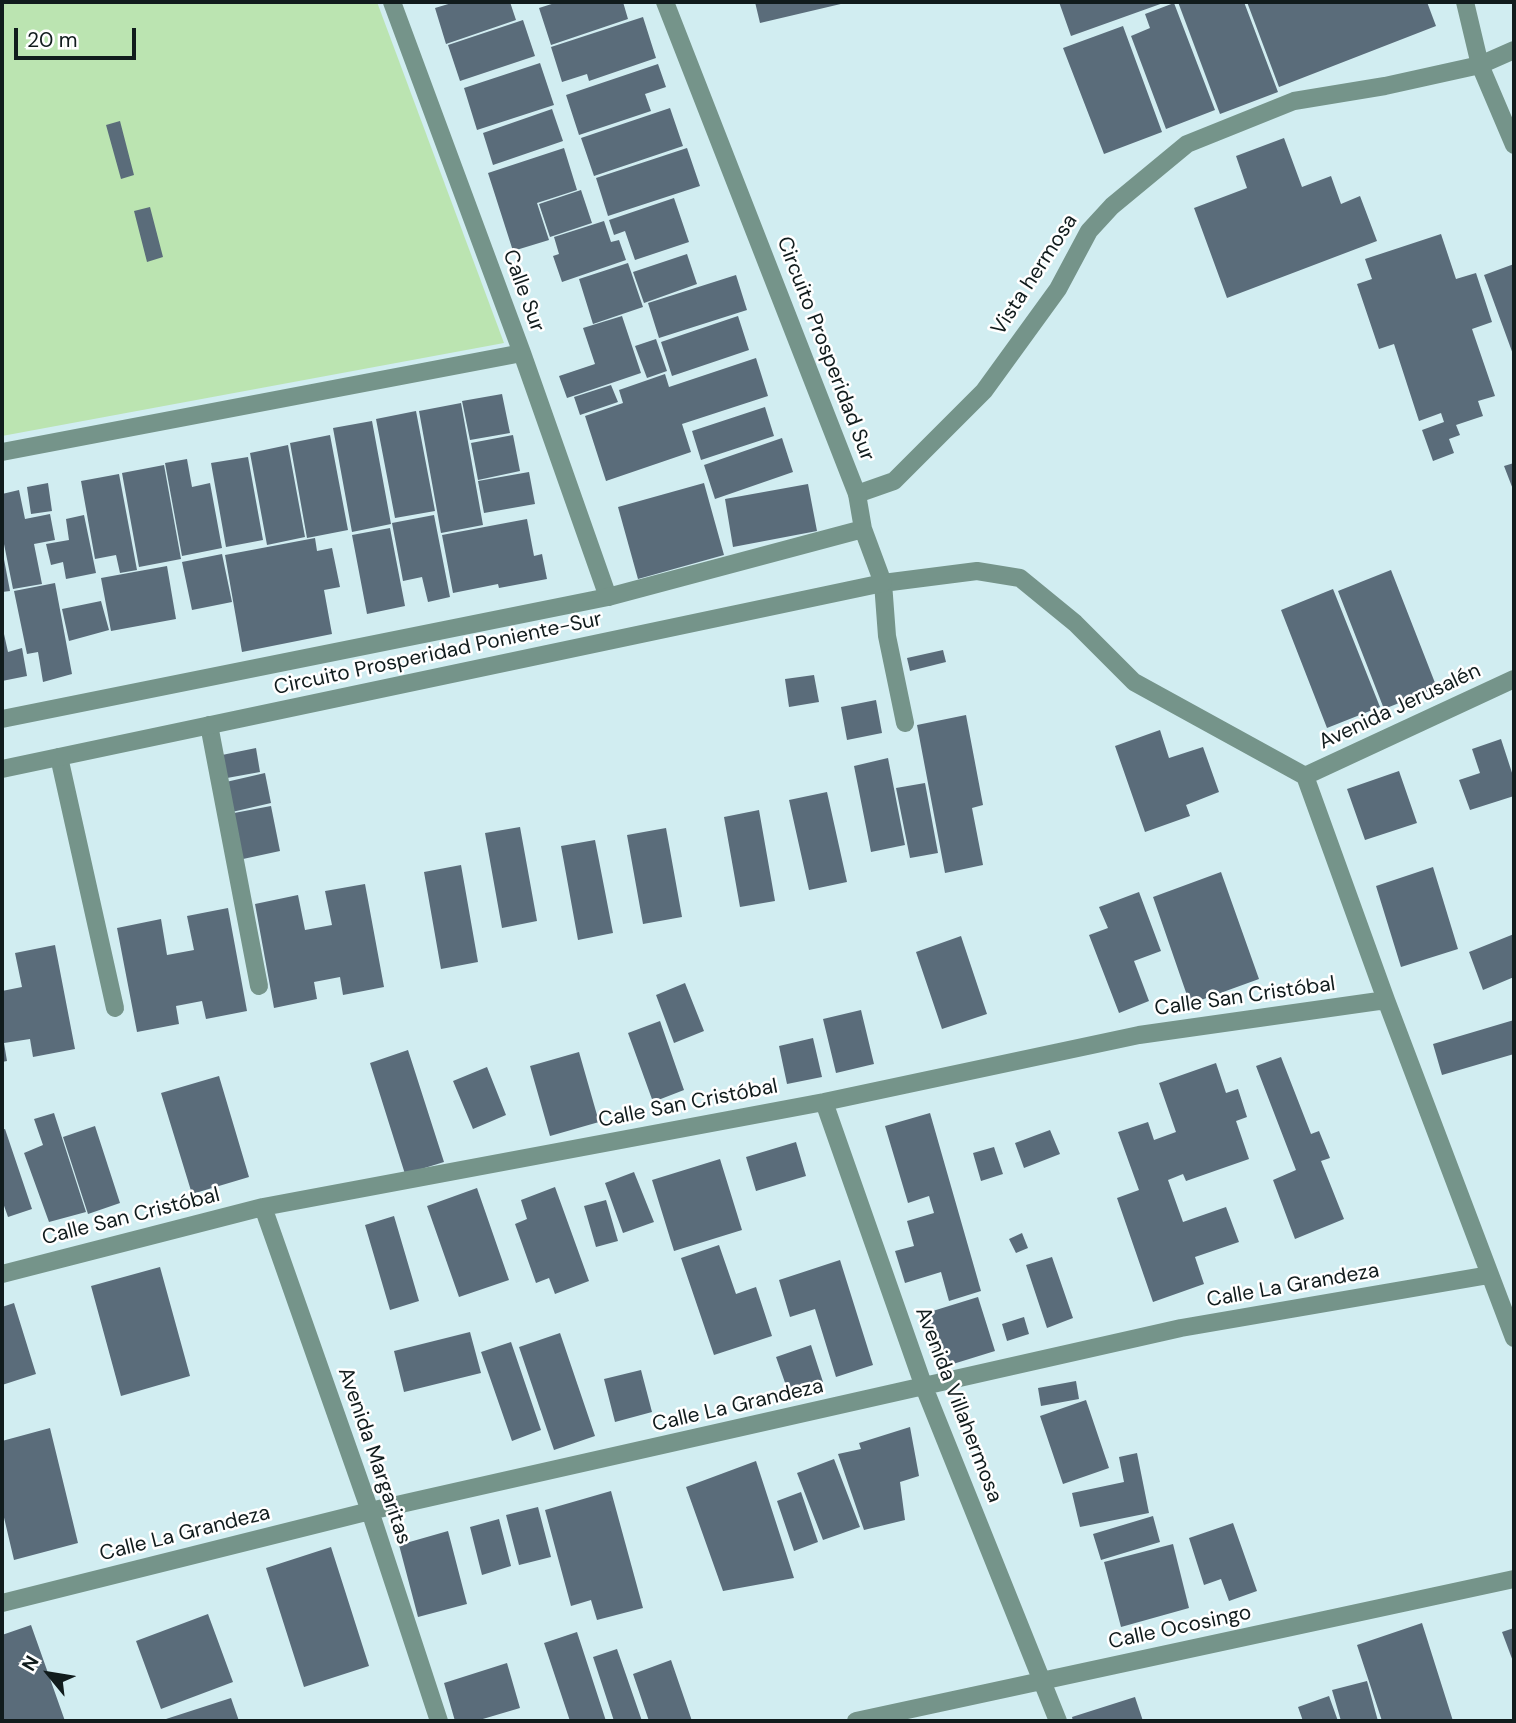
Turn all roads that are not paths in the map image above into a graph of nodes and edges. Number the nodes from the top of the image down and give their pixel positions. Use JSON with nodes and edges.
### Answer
{"nodes":[{"id":1,"x":392,"y":2,"type":"edge"},
{"id":2,"x":665,"y":2,"type":"edge"},
{"id":3,"x":1465,"y":2,"type":"edge"},
{"id":4,"x":1514,"y":50,"type":"edge"},
{"id":5,"x":1480,"y":65,"type":"junction"},
{"id":6,"x":1514,"y":145,"type":"edge"},
{"id":7,"x":522,"y":353,"type":"junction"},
{"id":8,"x":2,"y":452,"type":"edge"},
{"id":9,"x":857,"y":494,"type":"junction"},
{"id":10,"x":863,"y":529,"type":"junction"},
{"id":11,"x":883,"y":583,"type":"junction"},
{"id":12,"x":608,"y":597,"type":"junction"},
{"id":13,"x":1514,"y":680,"type":"edge"},
{"id":14,"x":2,"y":719,"type":"edge"},
{"id":15,"x":905,"y":723,"type":"dead end"},
{"id":16,"x":209,"y":725,"type":"junction"},
{"id":17,"x":59,"y":757,"type":"junction"},
{"id":18,"x":2,"y":769,"type":"edge"},
{"id":19,"x":1305,"y":776,"type":"junction"},
{"id":20,"x":259,"y":986,"type":"dead end"},
{"id":21,"x":1386,"y":1000,"type":"junction"},
{"id":22,"x":116,"y":1008,"type":"dead end"},
{"id":23,"x":824,"y":1102,"type":"junction"},
{"id":24,"x":264,"y":1207,"type":"junction"},
{"id":25,"x":2,"y":1274,"type":"edge"},
{"id":26,"x":1489,"y":1275,"type":"junction"},
{"id":27,"x":1514,"y":1337,"type":"edge"},
{"id":28,"x":924,"y":1387,"type":"junction"},
{"id":29,"x":370,"y":1511,"type":"junction"},
{"id":30,"x":1514,"y":1579,"type":"edge"},
{"id":31,"x":2,"y":1603,"type":"edge"},
{"id":32,"x":1043,"y":1681,"type":"junction"},
{"id":33,"x":439,"y":1721,"type":"edge"},
{"id":34,"x":856,"y":1721,"type":"edge"},
{"id":35,"x":1058,"y":1721,"type":"edge"}],
"edges":[{"from":1,"to":7,"type":"street","name":"Calle Sur"},
{"from":2,"to":9,"type":"street","name":"Circuito Prosperidad Sur"},
{"from":3,"to":5,"type":"street"},
{"from":4,"to":5,"type":"street","name":"Vista hermosa"},
{"from":5,"to":6,"type":"street"},
{"from":5,"to":9,"type":"street","name":"Vista hermosa"},
{"from":7,"to":8,"type":"street"},
{"from":7,"to":12,"type":"street","name":"Calle Sur"},
{"from":9,"to":10,"type":"street","name":"Circuito Prosperidad Sur"},
{"from":10,"to":11,"type":"street","name":"Circuito Prosperidad Sur"},
{"from":10,"to":12,"type":"street","name":"Circuito Prosperidad Poniente-Sur"},
{"from":11,"to":15,"type":"street","name":"Circuito Prosperidad Sur"},
{"from":11,"to":16,"type":"street","name":"Circuito Prosperidad Poniente-Sur"},
{"from":11,"to":19,"type":"street","name":"Circuito Prosperidad Poniente-Sur"},
{"from":12,"to":14,"type":"street","name":"Circuito Prosperidad Poniente-Sur"},
{"from":13,"to":19,"type":"street","name":"Avenida Jerusalén"},
{"from":16,"to":17,"type":"street","name":"Circuito Prosperidad Poniente-Sur"},
{"from":16,"to":20,"type":"street"},
{"from":17,"to":18,"type":"street","name":"Circuito Prosperidad Poniente-Sur"},
{"from":17,"to":22,"type":"street"},
{"from":19,"to":21,"type":"street"},
{"from":21,"to":23,"type":"street","name":"Calle San Cristóbal"},
{"from":21,"to":26,"type":"street"},
{"from":23,"to":24,"type":"street","name":"Calle San Cristóbal"},
{"from":23,"to":28,"type":"street","name":"Avenida Villahermosa"},
{"from":24,"to":25,"type":"street","name":"Calle San Cristóbal"},
{"from":24,"to":29,"type":"street","name":"Avenida Margaritas"},
{"from":26,"to":27,"type":"street"},
{"from":26,"to":28,"type":"street","name":"Calle La Grandeza"},
{"from":28,"to":29,"type":"street","name":"Calle La Grandeza"},
{"from":28,"to":32,"type":"street","name":"Avenida Villahermosa"},
{"from":29,"to":31,"type":"street","name":"Calle La Grandeza"},
{"from":29,"to":33,"type":"street","name":"Avenida Margaritas"},
{"from":30,"to":32,"type":"street","name":"Calle Ocosingo"},
{"from":32,"to":34,"type":"street","name":"Calle Ocosingo"},
{"from":32,"to":35,"type":"street","name":"Avenida Villahermosa"}]}
